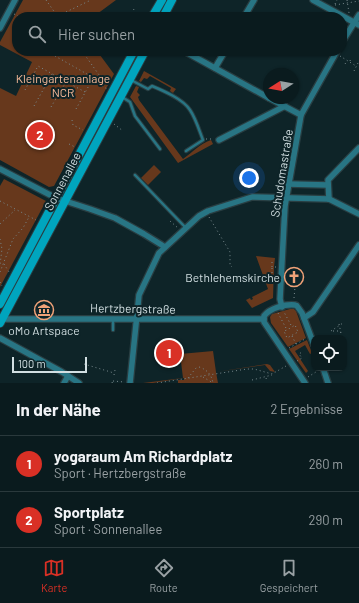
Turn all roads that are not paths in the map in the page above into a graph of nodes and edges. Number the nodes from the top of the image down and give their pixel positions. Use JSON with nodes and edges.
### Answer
{"nodes":[{"id":1,"x":15,"y":0,"type":"edge"},
{"id":2,"x":162,"y":0,"type":"edge"},
{"id":3,"x":172,"y":0,"type":"edge"},
{"id":4,"x":254,"y":0,"type":"edge"},
{"id":5,"x":313,"y":0,"type":"edge"},
{"id":6,"x":155,"y":12,"type":"edge"},
{"id":7,"x":166,"y":12,"type":"edge"},
{"id":8,"x":247,"y":12,"type":"edge"},
{"id":9,"x":336,"y":12,"type":"edge"},
{"id":10,"x":359,"y":15,"type":"edge"},
{"id":11,"x":347,"y":18,"type":"edge"},
{"id":12,"x":357,"y":23,"type":"edge"},
{"id":13,"x":0,"y":28,"type":"edge"},
{"id":14,"x":347,"y":36,"type":"edge"},
{"id":15,"x":131,"y":56,"type":"edge"},
{"id":16,"x":142,"y":56,"type":"edge"},
{"id":17,"x":193,"y":56,"type":"edge"},
{"id":18,"x":222,"y":56,"type":"edge"},
{"id":19,"x":336,"y":56,"type":"edge"},
{"id":20,"x":215,"y":68,"type":"junction"},
{"id":21,"x":130,"y":79,"type":"junction"},
{"id":22,"x":263,"y":95,"type":"edge"},
{"id":23,"x":121,"y":96,"type":"junction"},
{"id":24,"x":281,"y":104,"type":"edge"},
{"id":25,"x":285,"y":106,"type":"junction"},
{"id":26,"x":301,"y":115,"type":"junction"},
{"id":27,"x":219,"y":140,"type":"road end"},
{"id":28,"x":359,"y":148,"type":"edge"},
{"id":29,"x":160,"y":149,"type":"dead end"},
{"id":30,"x":186,"y":151,"type":"dead end"},
{"id":31,"x":0,"y":170,"type":"edge"},
{"id":32,"x":135,"y":175,"type":"dead end"},
{"id":33,"x":288,"y":184,"type":"junction"},
{"id":34,"x":328,"y":185,"type":"junction"},
{"id":35,"x":56,"y":198,"type":"junction"},
{"id":36,"x":286,"y":198,"type":"junction"},
{"id":37,"x":329,"y":199,"type":"junction"},
{"id":38,"x":65,"y":201,"type":"junction"},
{"id":39,"x":359,"y":214,"type":"edge"},
{"id":40,"x":186,"y":228,"type":"junction"},
{"id":41,"x":359,"y":245,"type":"edge"},
{"id":42,"x":165,"y":247,"type":"junction"},
{"id":43,"x":0,"y":304,"type":"edge"},
{"id":44,"x":282,"y":308,"type":"junction"},
{"id":45,"x":113,"y":318,"type":"junction"},
{"id":46,"x":304,"y":318,"type":"junction"},
{"id":47,"x":136,"y":319,"type":"junction"},
{"id":48,"x":264,"y":319,"type":"junction"},
{"id":49,"x":1,"y":320,"type":"edge"},
{"id":50,"x":113,"y":330,"type":"dead end"},
{"id":51,"x":311,"y":337,"type":"edge"},
{"id":52,"x":0,"y":338,"type":"edge"},
{"id":53,"x":322,"y":371,"type":"edge"},
{"id":54,"x":68,"y":376,"type":"junction"},
{"id":55,"x":64,"y":383,"type":"edge"},
{"id":56,"x":79,"y":383,"type":"edge"},
{"id":57,"x":130,"y":383,"type":"edge"},
{"id":58,"x":305,"y":383,"type":"edge"},
{"id":59,"x":328,"y":383,"type":"edge"}],
"edges":[{"from":1,"to":13,"type":"street"},
{"from":2,"to":6,"type":"main road"},
{"from":3,"to":7,"type":"main road"},
{"from":4,"to":8,"type":"street"},
{"from":5,"to":9,"type":"street"},
{"from":10,"to":12,"type":"street"},
{"from":11,"to":12,"type":"street"},
{"from":12,"to":14,"type":"street"},
{"from":15,"to":35,"type":"main road","name":"Sonnenallee"},
{"from":16,"to":21,"type":"main road","name":"Sonnenallee"},
{"from":17,"to":20,"type":"street"},
{"from":18,"to":20,"type":"street"},
{"from":19,"to":26,"type":"street","name":"Schudomastraße"},
{"from":20,"to":22,"type":"street"},
{"from":21,"to":23,"type":"main road","name":"Sonnenallee"},
{"from":21,"to":30,"type":"lane"},
{"from":23,"to":29,"type":"lane"},
{"from":23,"to":38,"type":"main road","name":"Sonnenallee"},
{"from":24,"to":25,"type":"street"},
{"from":25,"to":26,"type":"street"},
{"from":25,"to":27,"type":"street"},
{"from":26,"to":33,"type":"street","name":"Schudomastraße"},
{"from":28,"to":34,"type":"street"},
{"from":31,"to":35,"type":"street"},
{"from":32,"to":40,"type":"lane"},
{"from":33,"to":34,"type":"street"},
{"from":33,"to":36,"type":"street","name":"Schudomastraße"},
{"from":34,"to":37,"type":"street"},
{"from":35,"to":38,"type":"street"},
{"from":35,"to":43,"type":"main road","name":"Sonnenallee"},
{"from":36,"to":37,"type":"street"},
{"from":36,"to":40,"type":"street"},
{"from":36,"to":44,"type":"street","name":"Schudomastraße"},
{"from":37,"to":39,"type":"street"},
{"from":38,"to":42,"type":"street"},
{"from":38,"to":49,"type":"main road","name":"Sonnenallee"},
{"from":40,"to":42,"type":"street"},
{"from":41,"to":46,"type":"street"},
{"from":42,"to":47,"type":"street"},
{"from":44,"to":46,"type":"street"},
{"from":44,"to":48,"type":"street"},
{"from":45,"to":47,"type":"street","name":"Hertzbergstraße"},
{"from":45,"to":49,"type":"street","name":"Hertzbergstraße"},
{"from":45,"to":50,"type":"lane"},
{"from":46,"to":51,"type":"street"},
{"from":47,"to":48,"type":"street","name":"Hertzbergstraße"},
{"from":47,"to":57,"type":"street"},
{"from":48,"to":58,"type":"street"},
{"from":52,"to":54,"type":"street"},
{"from":53,"to":59,"type":"street"},
{"from":54,"to":55,"type":"street"},
{"from":54,"to":56,"type":"street"}]}
